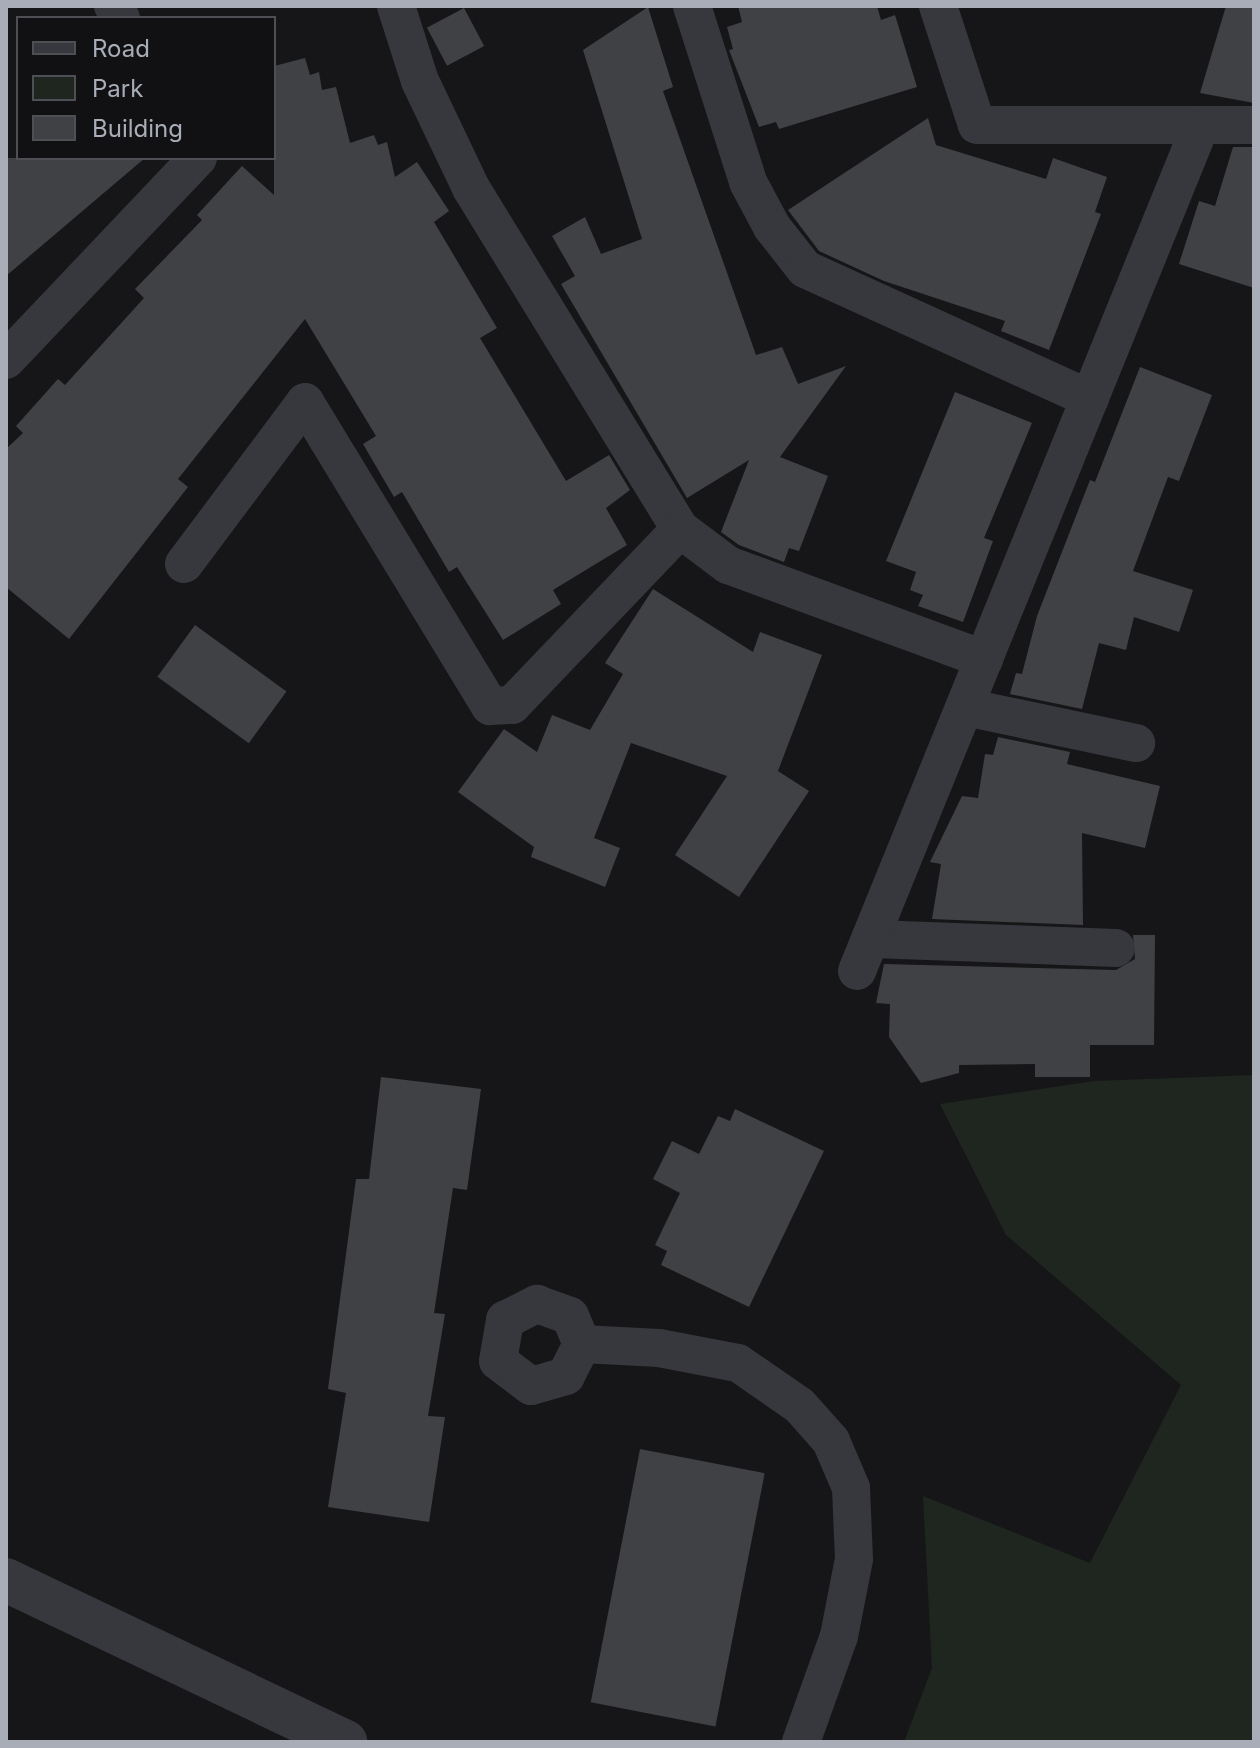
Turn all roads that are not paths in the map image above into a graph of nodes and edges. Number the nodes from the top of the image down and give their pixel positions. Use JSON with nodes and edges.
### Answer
{"nodes":[{"id":1,"x":396,"y":6,"type":"edge"},
{"id":2,"x":692,"y":6,"type":"edge"},
{"id":3,"x":938,"y":6,"type":"edge"},
{"id":4,"x":1254,"y":125,"type":"edge"},
{"id":5,"x":1199,"y":129,"type":"junction"},
{"id":6,"x":196,"y":160,"type":"edge"},
{"id":7,"x":6,"y":360,"type":"edge"},
{"id":8,"x":1090,"y":399,"type":"junction"},
{"id":9,"x":680,"y":529,"type":"junction"},
{"id":10,"x":184,"y":564,"type":"dead end"},
{"id":11,"x":984,"y":659,"type":"junction"},
{"id":12,"x":965,"y":707,"type":"junction"},
{"id":13,"x":1136,"y":743,"type":"dead end"},
{"id":14,"x":1116,"y":948,"type":"dead end"},
{"id":15,"x":582,"y":1344,"type":"dead end"},
{"id":16,"x":6,"y":1580,"type":"edge"},
{"id":17,"x":345,"y":1742,"type":"edge"},
{"id":18,"x":801,"y":1742,"type":"edge"}],
"edges":[{"from":1,"to":9,"type":"street"},
{"from":2,"to":8,"type":"street"},
{"from":3,"to":5,"type":"street"},
{"from":4,"to":5,"type":"street"},
{"from":5,"to":8,"type":"street"},
{"from":6,"to":7,"type":"street"},
{"from":8,"to":11,"type":"street"},
{"from":9,"to":10,"type":"street"},
{"from":9,"to":11,"type":"street"},
{"from":11,"to":12,"type":"street"},
{"from":12,"to":13,"type":"street"},
{"from":12,"to":14,"type":"street"},
{"from":15,"to":18,"type":"street"},
{"from":16,"to":17,"type":"street"}]}
